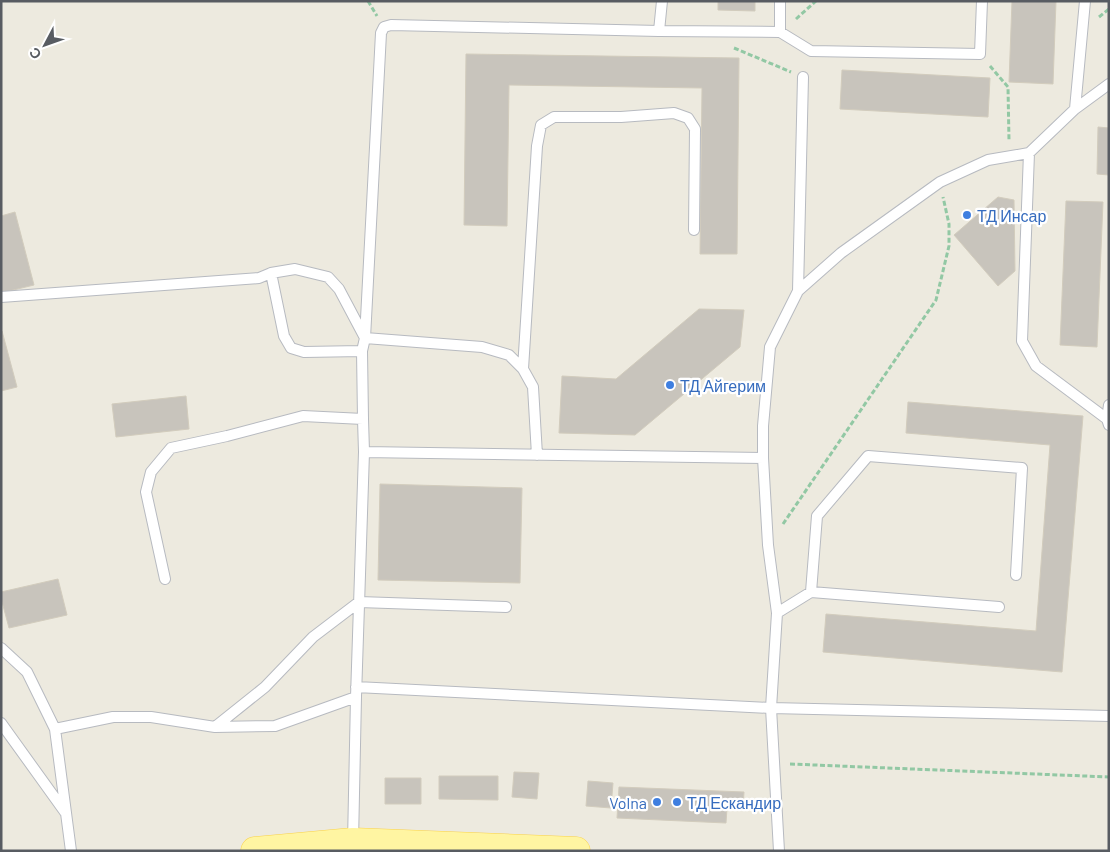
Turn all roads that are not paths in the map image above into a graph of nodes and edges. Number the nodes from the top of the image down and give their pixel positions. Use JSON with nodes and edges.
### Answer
{"nodes":[{"id":1,"x":662,"y":1,"type":"edge"},
{"id":2,"x":780,"y":1,"type":"edge"},
{"id":3,"x":982,"y":1,"type":"edge"},
{"id":4,"x":1084,"y":1,"type":"edge"},
{"id":5,"x":659,"y":31,"type":"junction"},
{"id":6,"x":780,"y":32,"type":"junction"},
{"id":7,"x":803,"y":77,"type":"road end"},
{"id":8,"x":1109,"y":84,"type":"edge"},
{"id":9,"x":1075,"y":109,"type":"junction"},
{"id":10,"x":1029,"y":153,"type":"junction"},
{"id":11,"x":694,"y":230,"type":"dead end"},
{"id":12,"x":271,"y":273,"type":"junction"},
{"id":13,"x":798,"y":291,"type":"junction"},
{"id":14,"x":1,"y":297,"type":"edge"},
{"id":15,"x":365,"y":338,"type":"junction"},
{"id":16,"x":362,"y":351,"type":"junction"},
{"id":17,"x":523,"y":369,"type":"junction"},
{"id":18,"x":1109,"y":405,"type":"edge"},
{"id":19,"x":362,"y":419,"type":"junction"},
{"id":20,"x":1108,"y":421,"type":"edge"},
{"id":21,"x":364,"y":452,"type":"junction"},
{"id":22,"x":537,"y":454,"type":"junction"},
{"id":23,"x":763,"y":458,"type":"junction"},
{"id":24,"x":1016,"y":575,"type":"dead end"},
{"id":25,"x":166,"y":579,"type":"dead end"},
{"id":26,"x":811,"y":592,"type":"junction"},
{"id":27,"x":359,"y":602,"type":"junction"},
{"id":28,"x":506,"y":607,"type":"dead end"},
{"id":29,"x":999,"y":607,"type":"dead end"},
{"id":30,"x":777,"y":613,"type":"junction"},
{"id":31,"x":1,"y":648,"type":"edge"},
{"id":32,"x":356,"y":692,"type":"junction"},
{"id":33,"x":771,"y":708,"type":"junction"},
{"id":34,"x":1109,"y":716,"type":"edge"},
{"id":35,"x":1,"y":723,"type":"edge"},
{"id":36,"x":215,"y":727,"type":"junction"},
{"id":37,"x":55,"y":729,"type":"junction"},
{"id":38,"x":66,"y":813,"type":"junction"},
{"id":39,"x":353,"y":846,"type":"edge"},
{"id":40,"x":71,"y":851,"type":"edge"},
{"id":41,"x":255,"y":851,"type":"edge"},
{"id":42,"x":576,"y":851,"type":"edge"},
{"id":43,"x":778,"y":851,"type":"edge"}],
"edges":[{"from":1,"to":5,"type":"lane"},
{"from":2,"to":6,"type":"lane"},
{"from":3,"to":6,"type":"lane"},
{"from":4,"to":9,"type":"lane"},
{"from":5,"to":6,"type":"lane"},
{"from":5,"to":15,"type":"lane"},
{"from":7,"to":13,"type":"lane"},
{"from":8,"to":9,"type":"lane"},
{"from":9,"to":10,"type":"lane"},
{"from":10,"to":13,"type":"lane"},
{"from":10,"to":20,"type":"lane"},
{"from":11,"to":17,"type":"lane"},
{"from":12,"to":14,"type":"lane"},
{"from":12,"to":15,"type":"lane"},
{"from":12,"to":16,"type":"lane"},
{"from":13,"to":23,"type":"lane"},
{"from":15,"to":16,"type":"lane"},
{"from":15,"to":17,"type":"lane"},
{"from":16,"to":19,"type":"lane"},
{"from":17,"to":22,"type":"lane"},
{"from":18,"to":20,"type":"lane"},
{"from":19,"to":21,"type":"lane"},
{"from":19,"to":25,"type":"lane"},
{"from":21,"to":22,"type":"lane"},
{"from":21,"to":27,"type":"lane"},
{"from":22,"to":23,"type":"lane"},
{"from":23,"to":30,"type":"lane"},
{"from":24,"to":26,"type":"lane"},
{"from":26,"to":29,"type":"lane"},
{"from":26,"to":30,"type":"lane"},
{"from":27,"to":28,"type":"lane"},
{"from":27,"to":32,"type":"lane"},
{"from":27,"to":36,"type":"lane"},
{"from":30,"to":33,"type":"lane"},
{"from":31,"to":37,"type":"lane"},
{"from":32,"to":33,"type":"lane"},
{"from":32,"to":36,"type":"lane"},
{"from":32,"to":39,"type":"lane"},
{"from":33,"to":34,"type":"lane"},
{"from":33,"to":43,"type":"lane"},
{"from":35,"to":38,"type":"lane"},
{"from":36,"to":37,"type":"lane"},
{"from":37,"to":38,"type":"lane"},
{"from":38,"to":40,"type":"lane"},
{"from":39,"to":41,"type":"main road"},
{"from":39,"to":42,"type":"main road"}]}
